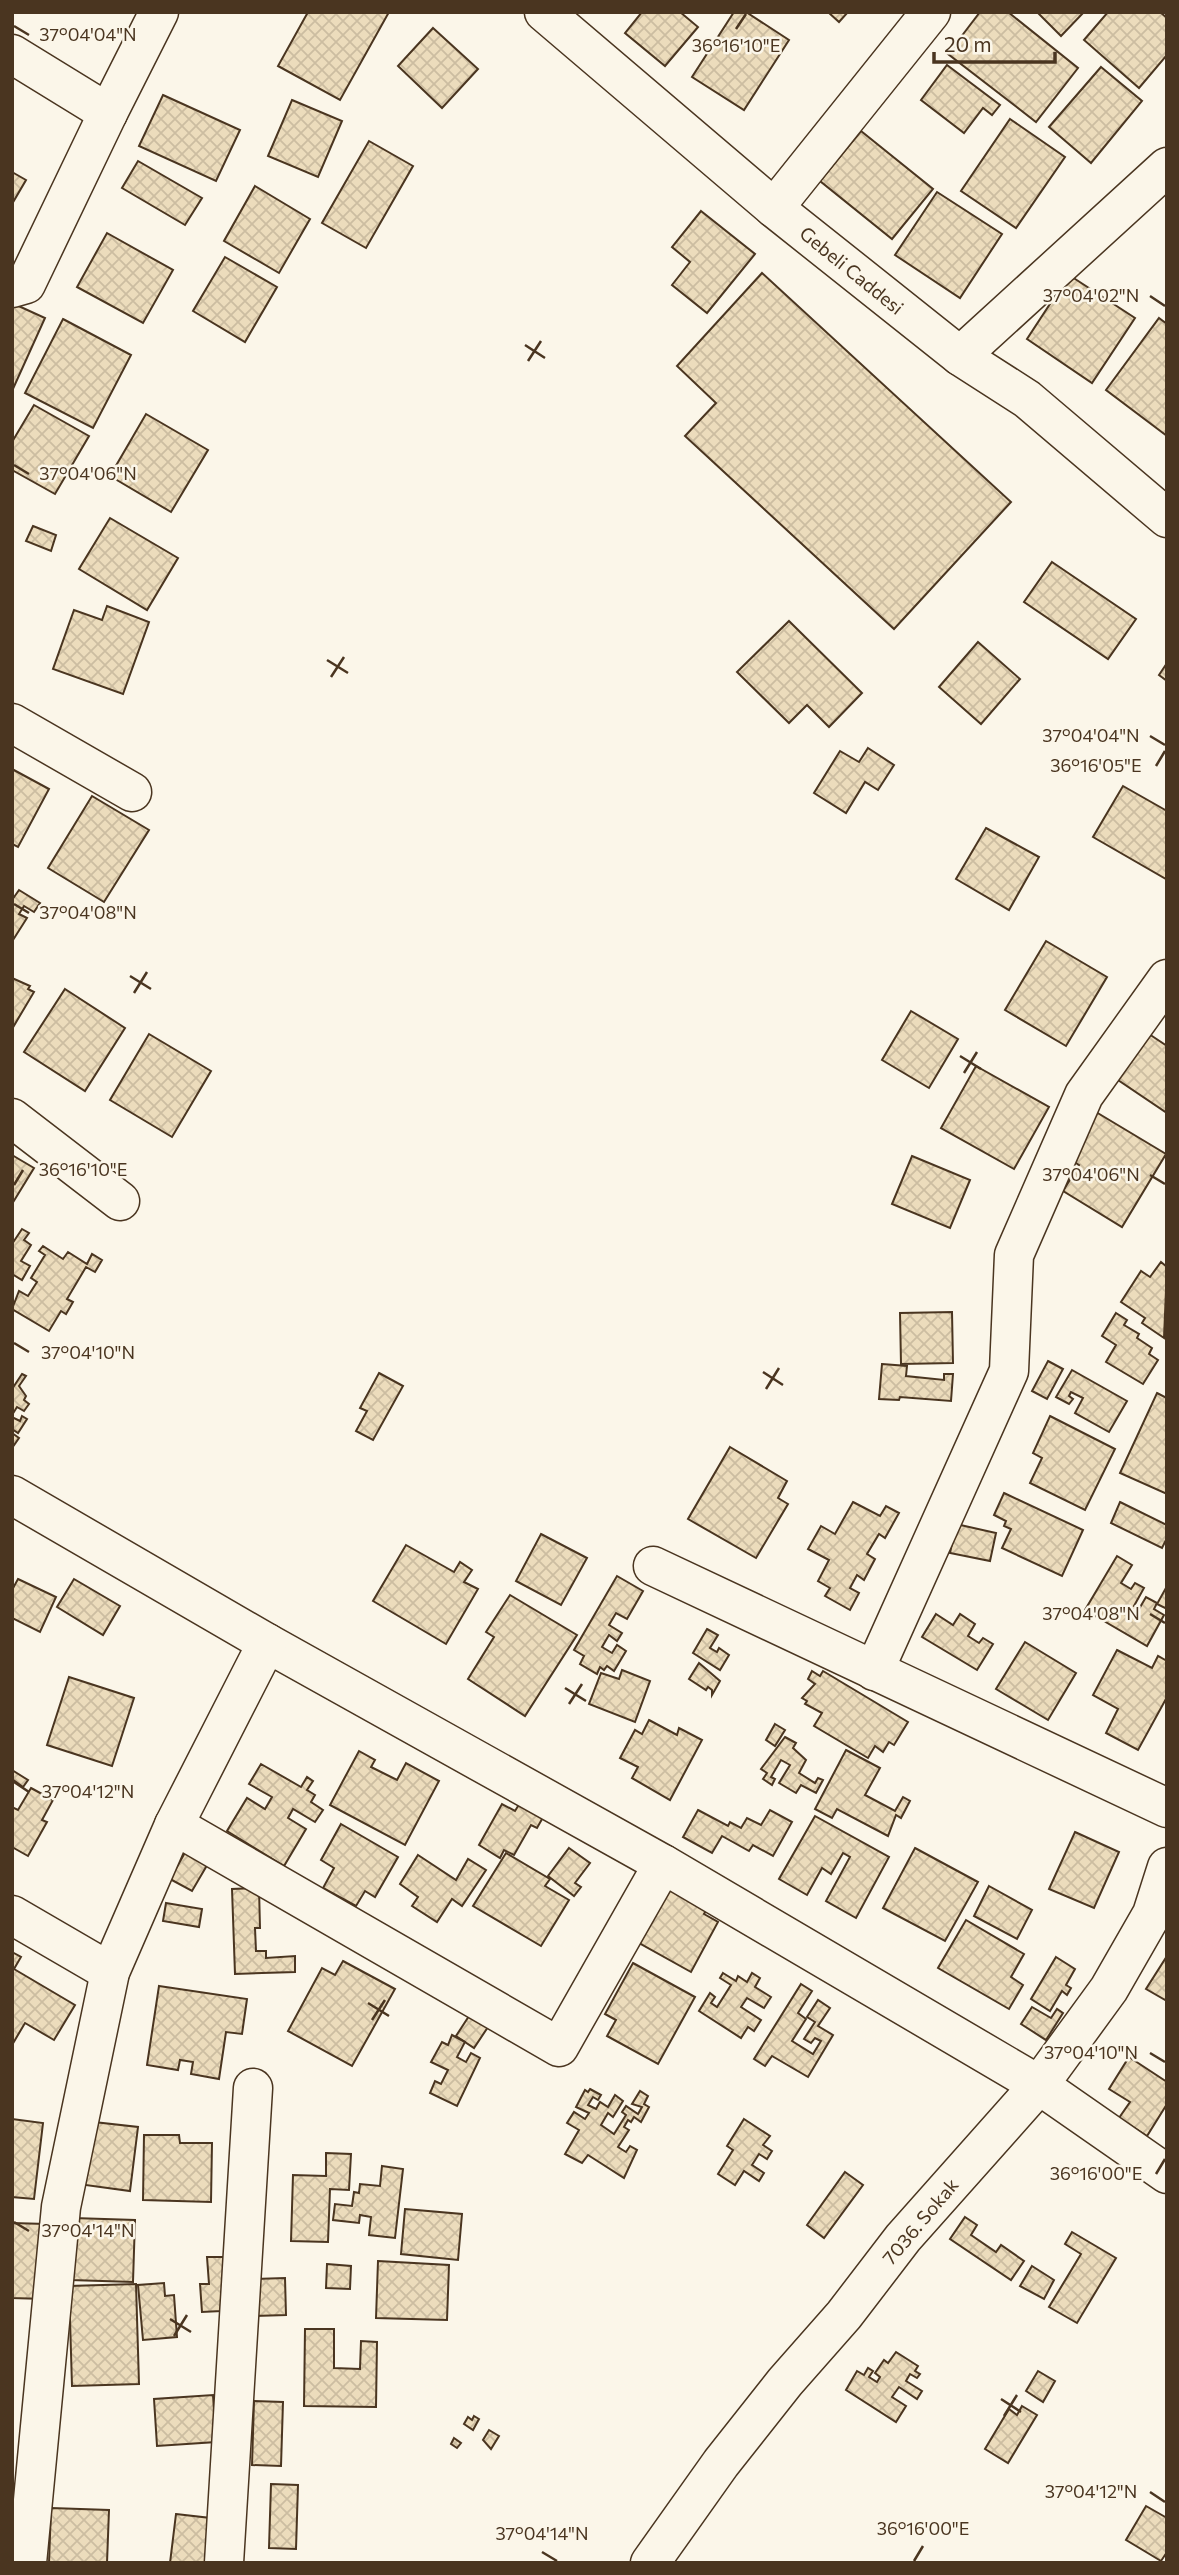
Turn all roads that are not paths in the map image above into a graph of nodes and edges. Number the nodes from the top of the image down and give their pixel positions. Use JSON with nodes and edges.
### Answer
{"nodes":[{"id":1,"x":159,"y":12,"type":"edge"},
{"id":2,"x":544,"y":12,"type":"edge"},
{"id":3,"x":932,"y":12,"type":"edge"},
{"id":4,"x":12,"y":54,"type":"edge"},
{"id":5,"x":108,"y":113,"type":"junction"},
{"id":6,"x":1164,"y":177,"type":"edge"},
{"id":7,"x":775,"y":208,"type":"junction"},
{"id":8,"x":12,"y":288,"type":"edge"},
{"id":9,"x":960,"y":356,"type":"junction"},
{"id":10,"x":1167,"y":518,"type":"edge"},
{"id":11,"x":12,"y":723,"type":"edge"},
{"id":12,"x":132,"y":792,"type":"dead end"},
{"id":13,"x":1167,"y":979,"type":"edge"},
{"id":14,"x":12,"y":1118,"type":"edge"},
{"id":15,"x":120,"y":1201,"type":"dead end"},
{"id":16,"x":12,"y":1495,"type":"edge"},
{"id":17,"x":653,"y":1566,"type":"dead end"},
{"id":18,"x":267,"y":1643,"type":"junction"},
{"id":19,"x":874,"y":1671,"type":"junction"},
{"id":20,"x":1167,"y":1808,"type":"edge"},
{"id":21,"x":173,"y":1825,"type":"junction"},
{"id":22,"x":663,"y":1864,"type":"junction"},
{"id":23,"x":1167,"y":1867,"type":"edge"},
{"id":24,"x":12,"y":1915,"type":"edge"},
{"id":25,"x":110,"y":1972,"type":"junction"},
{"id":26,"x":1040,"y":2085,"type":"junction"},
{"id":27,"x":253,"y":2088,"type":"dead end"},
{"id":28,"x":1167,"y":2174,"type":"edge"},
{"id":29,"x":27,"y":2563,"type":"edge"},
{"id":30,"x":225,"y":2563,"type":"edge"},
{"id":31,"x":650,"y":2563,"type":"edge"}],
"edges":[{"from":1,"to":5,"type":"street"},
{"from":2,"to":7,"type":"street","name":"Gebeli Caddesi"},
{"from":3,"to":7,"type":"street"},
{"from":4,"to":5,"type":"street"},
{"from":5,"to":8,"type":"street"},
{"from":6,"to":9,"type":"street"},
{"from":7,"to":9,"type":"street","name":"Gebeli Caddesi"},
{"from":9,"to":10,"type":"street","name":"Gebeli Caddesi"},
{"from":11,"to":12,"type":"street"},
{"from":13,"to":19,"type":"street"},
{"from":14,"to":15,"type":"street"},
{"from":16,"to":18,"type":"street"},
{"from":17,"to":19,"type":"street"},
{"from":18,"to":21,"type":"street"},
{"from":18,"to":22,"type":"street"},
{"from":19,"to":20,"type":"street"},
{"from":21,"to":22,"type":"street"},
{"from":21,"to":25,"type":"street"},
{"from":22,"to":26,"type":"street"},
{"from":23,"to":26,"type":"street","name":"7036. Sokak"},
{"from":24,"to":25,"type":"street"},
{"from":25,"to":29,"type":"street"},
{"from":26,"to":28,"type":"street"},
{"from":26,"to":31,"type":"street","name":"7036. Sokak"},
{"from":27,"to":30,"type":"street"}]}
